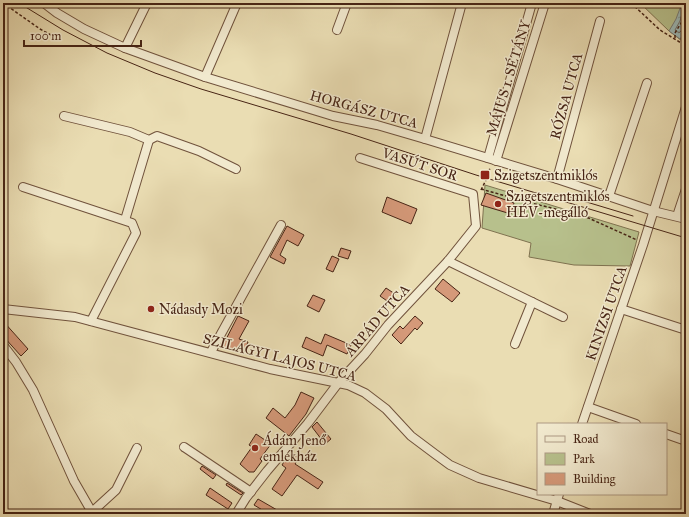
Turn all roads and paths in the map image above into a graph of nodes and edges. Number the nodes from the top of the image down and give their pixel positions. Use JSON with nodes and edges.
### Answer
{"nodes":[{"id":1,"x":3,"y":3,"type":"edge"},
{"id":2,"x":44,"y":3,"type":"edge"},
{"id":3,"x":146,"y":3,"type":"edge"},
{"id":4,"x":237,"y":3,"type":"edge"},
{"id":5,"x":347,"y":3,"type":"edge"},
{"id":6,"x":462,"y":3,"type":"edge"},
{"id":7,"x":532,"y":3,"type":"edge"},
{"id":8,"x":545,"y":3,"type":"edge"},
{"id":9,"x":631,"y":3,"type":"edge"},
{"id":10,"x":686,"y":15,"type":"edge"},
{"id":11,"x":600,"y":20,"type":"dead end"},
{"id":12,"x":337,"y":30,"type":"dead end"},
{"id":13,"x":58,"y":39,"type":"dead end"},
{"id":14,"x":676,"y":39,"type":"junction"},
{"id":15,"x":686,"y":46,"type":"edge"},
{"id":16,"x":125,"y":48,"type":"junction"},
{"id":17,"x":205,"y":78,"type":"junction"},
{"id":18,"x":647,"y":83,"type":"dead end"},
{"id":19,"x":686,"y":107,"type":"edge"},
{"id":20,"x":64,"y":116,"type":"dead end"},
{"id":21,"x":425,"y":139,"type":"junction"},
{"id":22,"x":149,"y":140,"type":"junction"},
{"id":23,"x":360,"y":158,"type":"dead end"},
{"id":24,"x":491,"y":162,"type":"junction"},
{"id":25,"x":236,"y":169,"type":"dead end"},
{"id":26,"x":557,"y":179,"type":"junction"},
{"id":27,"x":23,"y":187,"type":"dead end"},
{"id":28,"x":481,"y":189,"type":"junction"},
{"id":29,"x":686,"y":189,"type":"edge"},
{"id":30,"x":473,"y":194,"type":"junction"},
{"id":31,"x":609,"y":196,"type":"junction"},
{"id":32,"x":654,"y":211,"type":"junction"},
{"id":33,"x":677,"y":216,"type":"junction"},
{"id":34,"x":686,"y":219,"type":"edge"},
{"id":35,"x":125,"y":220,"type":"junction"},
{"id":36,"x":281,"y":225,"type":"dead end"},
{"id":37,"x":644,"y":242,"type":"junction"},
{"id":38,"x":448,"y":261,"type":"junction"},
{"id":39,"x":532,"y":302,"type":"junction"},
{"id":40,"x":3,"y":309,"type":"edge"},
{"id":41,"x":622,"y":309,"type":"junction"},
{"id":42,"x":563,"y":317,"type":"dead end"},
{"id":43,"x":91,"y":321,"type":"junction"},
{"id":44,"x":686,"y":330,"type":"edge"},
{"id":45,"x":515,"y":344,"type":"dead end"},
{"id":46,"x":3,"y":345,"type":"edge"},
{"id":47,"x":211,"y":352,"type":"junction"},
{"id":48,"x":339,"y":382,"type":"junction"},
{"id":49,"x":588,"y":407,"type":"junction"},
{"id":50,"x":582,"y":423,"type":"edge"},
{"id":51,"x":633,"y":423,"type":"edge"},
{"id":52,"x":667,"y":434,"type":"edge"},
{"id":53,"x":686,"y":441,"type":"edge"},
{"id":54,"x":184,"y":447,"type":"dead end"},
{"id":55,"x":137,"y":448,"type":"dead end"},
{"id":56,"x":251,"y":492,"type":"junction"},
{"id":57,"x":537,"y":493,"type":"edge"},
{"id":58,"x":546,"y":495,"type":"edge"},
{"id":59,"x":558,"y":498,"type":"edge"},
{"id":60,"x":93,"y":513,"type":"edge"},
{"id":61,"x":236,"y":514,"type":"edge"},
{"id":62,"x":553,"y":514,"type":"edge"},
{"id":63,"x":590,"y":514,"type":"edge"}],
"edges":[{"from":1,"to":13,"type":"path"},
{"from":2,"to":16,"type":"street","name":"HORGÁSZ UTCA"},
{"from":3,"to":16,"type":"street"},
{"from":4,"to":17,"type":"street"},
{"from":5,"to":12,"type":"street"},
{"from":6,"to":21,"type":"street"},
{"from":7,"to":24,"type":"street","name":"MÁJUS 1. SÉTÁNY"},
{"from":8,"to":24,"type":"street","name":"MÁJUS 1. SÉTÁNY"},
{"from":9,"to":14,"type":"path"},
{"from":10,"to":14,"type":"path"},
{"from":11,"to":26,"type":"street","name":"RÓZSA UTCA"},
{"from":14,"to":15,"type":"path"},
{"from":16,"to":17,"type":"street","name":"HORGÁSZ UTCA"},
{"from":17,"to":21,"type":"street","name":"HORGÁSZ UTCA"},
{"from":18,"to":31,"type":"street"},
{"from":19,"to":32,"type":"street","name":"KINIZSI UTCA"},
{"from":20,"to":22,"type":"street"},
{"from":21,"to":24,"type":"street","name":"HORGÁSZ UTCA"},
{"from":22,"to":25,"type":"street"},
{"from":22,"to":35,"type":"street"},
{"from":23,"to":30,"type":"street","name":"VASÚT SOR"},
{"from":24,"to":26,"type":"street","name":"HORGÁSZ UTCA"},
{"from":24,"to":28,"type":"path"},
{"from":26,"to":31,"type":"street","name":"HORGÁSZ UTCA"},
{"from":27,"to":35,"type":"street"},
{"from":28,"to":30,"type":"path"},
{"from":28,"to":37,"type":"path"},
{"from":29,"to":33,"type":"street"},
{"from":30,"to":38,"type":"street","name":"ÁRPÁD UTCA"},
{"from":31,"to":32,"type":"street","name":"HORGÁSZ UTCA"},
{"from":32,"to":33,"type":"street","name":"HORGÁSZ UTCA"},
{"from":32,"to":37,"type":"street","name":"KINIZSI UTCA"},
{"from":33,"to":34,"type":"street","name":"HORGÁSZ UTCA"},
{"from":35,"to":43,"type":"street"},
{"from":36,"to":47,"type":"street"},
{"from":37,"to":41,"type":"street","name":"KINIZSI UTCA"},
{"from":38,"to":39,"type":"street"},
{"from":38,"to":48,"type":"street","name":"ÁRPÁD UTCA"},
{"from":39,"to":42,"type":"street"},
{"from":39,"to":45,"type":"street"},
{"from":40,"to":43,"type":"street","name":"SZILÁGYI LAJOS UTCA"},
{"from":41,"to":44,"type":"street"},
{"from":41,"to":49,"type":"street","name":"KINIZSI UTCA"},
{"from":43,"to":47,"type":"street","name":"SZILÁGYI LAJOS UTCA"},
{"from":46,"to":60,"type":"street"},
{"from":47,"to":48,"type":"street","name":"SZILÁGYI LAJOS UTCA"},
{"from":48,"to":56,"type":"street","name":"ÁRPÁD UTCA"},
{"from":48,"to":57,"type":"street","name":"SZILÁGYI LAJOS UTCA"},
{"from":49,"to":50,"type":"street","name":"KINIZSI UTCA"},
{"from":49,"to":51,"type":"street"},
{"from":52,"to":53,"type":"street"},
{"from":54,"to":56,"type":"street"},
{"from":55,"to":60,"type":"street"},
{"from":56,"to":61,"type":"street","name":"ÁRPÁD UTCA"},
{"from":58,"to":59,"type":"street","name":"SZILÁGYI LAJOS UTCA"},
{"from":59,"to":62,"type":"street"},
{"from":59,"to":63,"type":"street","name":"SZILÁGYI LAJOS UTCA"}]}
